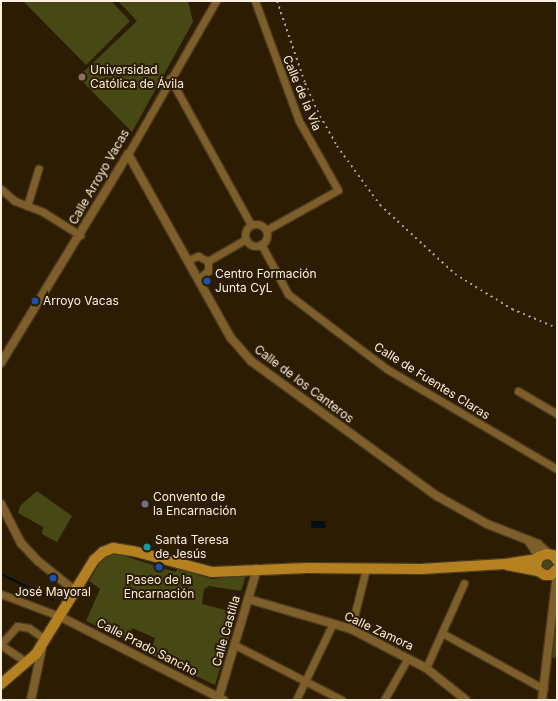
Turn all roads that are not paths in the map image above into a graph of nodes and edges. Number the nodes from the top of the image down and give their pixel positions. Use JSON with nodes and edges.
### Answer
{"nodes":[{"id":1,"x":216,"y":1,"type":"edge"},
{"id":2,"x":255,"y":1,"type":"edge"},
{"id":3,"x":170,"y":78,"type":"junction"},
{"id":4,"x":128,"y":154,"type":"junction"},
{"id":5,"x":38,"y":169,"type":"dead end"},
{"id":6,"x":1,"y":189,"type":"edge"},
{"id":7,"x":27,"y":206,"type":"junction"},
{"id":8,"x":251,"y":225,"type":"junction"},
{"id":9,"x":266,"y":230,"type":"junction"},
{"id":10,"x":80,"y":235,"type":"junction"},
{"id":11,"x":246,"y":239,"type":"junction"},
{"id":12,"x":261,"y":244,"type":"junction"},
{"id":13,"x":188,"y":260,"type":"junction"},
{"id":14,"x":208,"y":261,"type":"junction"},
{"id":15,"x":198,"y":279,"type":"junction"},
{"id":16,"x":1,"y":363,"type":"edge"},
{"id":17,"x":518,"y":391,"type":"dead end"},
{"id":18,"x":557,"y":414,"type":"edge"},
{"id":19,"x":557,"y":469,"type":"edge"},
{"id":20,"x":1,"y":504,"type":"edge"},
{"id":21,"x":548,"y":555,"type":"edge"},
{"id":22,"x":505,"y":564,"type":"junction"},
{"id":23,"x":256,"y":569,"type":"junction"},
{"id":24,"x":366,"y":569,"type":"junction"},
{"id":25,"x":557,"y":570,"type":"edge"},
{"id":26,"x":548,"y":574,"type":"edge"},
{"id":27,"x":464,"y":583,"type":"dead end"},
{"id":28,"x":1,"y":594,"type":"edge"},
{"id":29,"x":70,"y":598,"type":"junction"},
{"id":30,"x":248,"y":599,"type":"junction"},
{"id":31,"x":59,"y":616,"type":"junction"},
{"id":32,"x":333,"y":623,"type":"junction"},
{"id":33,"x":351,"y":629,"type":"junction"},
{"id":34,"x":442,"y":633,"type":"junction"},
{"id":35,"x":44,"y":641,"type":"junction"},
{"id":36,"x":1,"y":645,"type":"edge"},
{"id":37,"x":235,"y":645,"type":"junction"},
{"id":38,"x":408,"y":658,"type":"junction"},
{"id":39,"x":26,"y":662,"type":"junction"},
{"id":40,"x":426,"y":668,"type":"junction"},
{"id":41,"x":305,"y":680,"type":"junction"},
{"id":42,"x":1,"y":684,"type":"edge"},
{"id":43,"x":544,"y":689,"type":"junction"},
{"id":44,"x":221,"y":699,"type":"edge"},
{"id":45,"x":31,"y":700,"type":"edge"},
{"id":46,"x":296,"y":700,"type":"edge"},
{"id":47,"x":342,"y":700,"type":"edge"},
{"id":48,"x":384,"y":700,"type":"edge"},
{"id":49,"x":466,"y":700,"type":"edge"},
{"id":50,"x":542,"y":700,"type":"edge"}],
"edges":[{"from":1,"to":3,"type":"street","name":"Calle Arroyo Vacas"},
{"from":2,"to":9,"type":"street","name":"Calle de la Vía"},
{"from":3,"to":4,"type":"street","name":"Calle Arroyo Vacas"},
{"from":3,"to":8,"type":"street"},
{"from":4,"to":10,"type":"street","name":"Calle Arroyo Vacas"},
{"from":4,"to":13,"type":"street","name":"Calle de los Canteros"},
{"from":5,"to":7,"type":"street"},
{"from":6,"to":7,"type":"street"},
{"from":7,"to":10,"type":"street"},
{"from":8,"to":9,"type":"street"},
{"from":8,"to":11,"type":"street"},
{"from":9,"to":12,"type":"street"},
{"from":10,"to":16,"type":"street","name":"Calle Arroyo Vacas"},
{"from":11,"to":12,"type":"street"},
{"from":11,"to":14,"type":"street"},
{"from":12,"to":19,"type":"street","name":"Calle de Fuentes Claras"},
{"from":13,"to":14,"type":"street"},
{"from":13,"to":15,"type":"street","name":"Calle de los Canteros"},
{"from":14,"to":15,"type":"street"},
{"from":15,"to":21,"type":"street","name":"Calle de los Canteros"},
{"from":17,"to":18,"type":"street"},
{"from":20,"to":29,"type":"street"},
{"from":21,"to":22,"type":"main road"},
{"from":21,"to":26,"type":"main road"},
{"from":22,"to":24,"type":"main road"},
{"from":22,"to":26,"type":"main road"},
{"from":23,"to":24,"type":"main road"},
{"from":23,"to":29,"type":"main road"},
{"from":23,"to":30,"type":"street","name":"Calle Castilla"},
{"from":24,"to":33,"type":"street"},
{"from":25,"to":26,"type":"main road"},
{"from":26,"to":43,"type":"street"},
{"from":27,"to":34,"type":"street"},
{"from":28,"to":31,"type":"street"},
{"from":29,"to":31,"type":"main road"},
{"from":30,"to":32,"type":"street","name":"Calle Zamora"},
{"from":30,"to":37,"type":"street","name":"Calle Castilla"},
{"from":31,"to":35,"type":"main road"},
{"from":31,"to":44,"type":"street","name":"Calle Prado Sancho"},
{"from":32,"to":33,"type":"street","name":"Calle Zamora"},
{"from":32,"to":41,"type":"street"},
{"from":33,"to":38,"type":"street","name":"Calle Zamora"},
{"from":34,"to":40,"type":"street"},
{"from":34,"to":43,"type":"street"},
{"from":35,"to":36,"type":"street"},
{"from":35,"to":39,"type":"main road"},
{"from":35,"to":45,"type":"street"},
{"from":36,"to":39,"type":"street"},
{"from":37,"to":41,"type":"street"},
{"from":37,"to":44,"type":"street","name":"Calle Castilla"},
{"from":38,"to":40,"type":"street","name":"Calle Zamora"},
{"from":38,"to":48,"type":"street"},
{"from":39,"to":42,"type":"main road"},
{"from":40,"to":49,"type":"street","name":"Calle Zamora"},
{"from":41,"to":46,"type":"street"},
{"from":41,"to":47,"type":"street"},
{"from":43,"to":50,"type":"street"}]}
